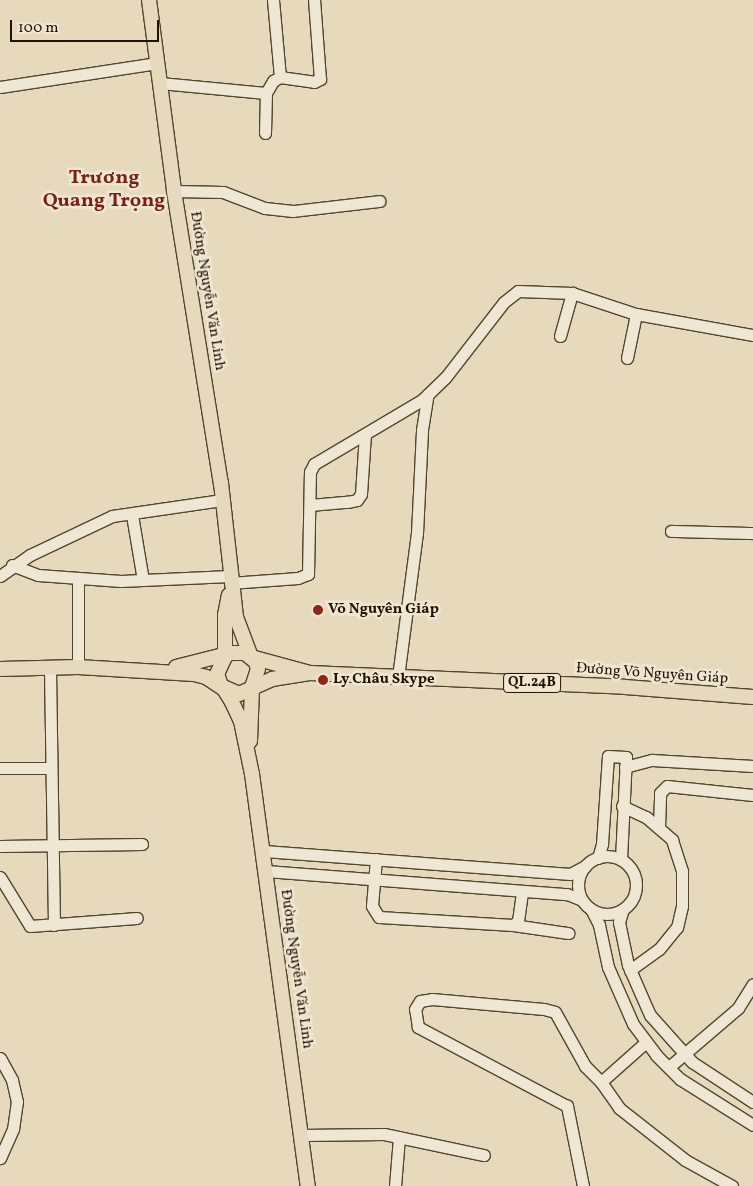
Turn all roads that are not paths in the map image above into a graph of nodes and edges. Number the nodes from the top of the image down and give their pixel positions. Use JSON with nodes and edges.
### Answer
{"nodes":[{"id":1,"x":149,"y":0,"type":"edge"},
{"id":2,"x":273,"y":0,"type":"edge"},
{"id":3,"x":314,"y":0,"type":"edge"},
{"id":4,"x":157,"y":63,"type":"junction"},
{"id":5,"x":280,"y":78,"type":"junction"},
{"id":6,"x":160,"y":83,"type":"junction"},
{"id":7,"x":0,"y":87,"type":"edge"},
{"id":8,"x":266,"y":93,"type":"junction"},
{"id":9,"x":265,"y":134,"type":"dead end"},
{"id":10,"x":174,"y":191,"type":"junction"},
{"id":11,"x":379,"y":201,"type":"dead end"},
{"id":12,"x":572,"y":293,"type":"junction"},
{"id":13,"x":636,"y":314,"type":"junction"},
{"id":14,"x":753,"y":335,"type":"edge"},
{"id":15,"x":560,"y":336,"type":"dead end"},
{"id":16,"x":627,"y":358,"type":"dead end"},
{"id":17,"x":428,"y":394,"type":"junction"},
{"id":18,"x":365,"y":434,"type":"junction"},
{"id":19,"x":222,"y":500,"type":"junction"},
{"id":20,"x":310,"y":505,"type":"junction"},
{"id":21,"x":132,"y":515,"type":"junction"},
{"id":22,"x":671,"y":531,"type":"dead end"},
{"id":23,"x":753,"y":533,"type":"edge"},
{"id":24,"x":12,"y":565,"type":"junction"},
{"id":25,"x":0,"y":576,"type":"edge"},
{"id":26,"x":78,"y":579,"type":"junction"},
{"id":27,"x":143,"y":580,"type":"junction"},
{"id":28,"x":230,"y":582,"type":"junction"},
{"id":29,"x":225,"y":657,"type":"junction"},
{"id":30,"x":251,"y":657,"type":"junction"},
{"id":31,"x":78,"y":667,"type":"junction"},
{"id":32,"x":0,"y":669,"type":"edge"},
{"id":33,"x":50,"y":670,"type":"junction"},
{"id":34,"x":155,"y":670,"type":"junction"},
{"id":35,"x":310,"y":673,"type":"junction"},
{"id":36,"x":398,"y":677,"type":"junction"},
{"id":37,"x":252,"y":688,"type":"junction"},
{"id":38,"x":224,"y":689,"type":"junction"},
{"id":39,"x":753,"y":697,"type":"edge"},
{"id":40,"x":249,"y":756,"type":"junction"},
{"id":41,"x":753,"y":766,"type":"edge"},
{"id":42,"x":625,"y":767,"type":"junction"},
{"id":43,"x":0,"y":768,"type":"edge"},
{"id":44,"x":51,"y":768,"type":"junction"},
{"id":45,"x":753,"y":795,"type":"edge"},
{"id":46,"x":622,"y":806,"type":"junction"},
{"id":47,"x":659,"y":827,"type":"junction"},
{"id":48,"x":50,"y":844,"type":"junction"},
{"id":49,"x":142,"y":844,"type":"dead end"},
{"id":50,"x":0,"y":846,"type":"edge"},
{"id":51,"x":264,"y":851,"type":"junction"},
{"id":52,"x":598,"y":858,"type":"junction"},
{"id":53,"x":376,"y":860,"type":"junction"},
{"id":54,"x":621,"y":860,"type":"junction"},
{"id":55,"x":585,"y":866,"type":"junction"},
{"id":56,"x":266,"y":872,"type":"junction"},
{"id":57,"x":0,"y":877,"type":"edge"},
{"id":58,"x":374,"y":880,"type":"junction"},
{"id":59,"x":522,"y":891,"type":"junction"},
{"id":60,"x":582,"y":900,"type":"junction"},
{"id":61,"x":591,"y":909,"type":"junction"},
{"id":62,"x":623,"y":909,"type":"junction"},
{"id":63,"x":137,"y":918,"type":"dead end"},
{"id":64,"x":54,"y":925,"type":"junction"},
{"id":65,"x":513,"y":925,"type":"junction"},
{"id":66,"x":568,"y":933,"type":"dead end"},
{"id":67,"x":630,"y":970,"type":"junction"},
{"id":68,"x":753,"y":984,"type":"edge"},
{"id":69,"x":646,"y":1042,"type":"junction"},
{"id":70,"x":684,"y":1054,"type":"junction"},
{"id":71,"x":0,"y":1058,"type":"edge"},
{"id":72,"x":669,"y":1067,"type":"junction"},
{"id":73,"x":601,"y":1082,"type":"junction"},
{"id":74,"x":753,"y":1102,"type":"edge"},
{"id":75,"x":753,"y":1125,"type":"edge"},
{"id":76,"x":302,"y":1134,"type":"junction"},
{"id":77,"x":399,"y":1137,"type":"junction"},
{"id":78,"x":484,"y":1155,"type":"dead end"},
{"id":79,"x":0,"y":1158,"type":"edge"},
{"id":80,"x":308,"y":1186,"type":"edge"},
{"id":81,"x":395,"y":1186,"type":"edge"},
{"id":82,"x":583,"y":1186,"type":"edge"},
{"id":83,"x":732,"y":1186,"type":"edge"}],
"edges":[{"from":1,"to":4,"type":"main road","name":"Đường Nguyễn Văn Linh"},
{"from":2,"to":5,"type":"street"},
{"from":3,"to":5,"type":"street"},
{"from":4,"to":6,"type":"main road","name":"Đường Nguyễn Văn Linh"},
{"from":4,"to":7,"type":"street"},
{"from":5,"to":8,"type":"street"},
{"from":6,"to":8,"type":"street"},
{"from":6,"to":10,"type":"main road","name":"Đường Nguyễn Văn Linh"},
{"from":8,"to":9,"type":"street"},
{"from":10,"to":11,"type":"street"},
{"from":10,"to":19,"type":"main road","name":"Đường Nguyễn Văn Linh"},
{"from":12,"to":13,"type":"street"},
{"from":12,"to":15,"type":"street"},
{"from":12,"to":17,"type":"street"},
{"from":13,"to":14,"type":"street"},
{"from":13,"to":16,"type":"street"},
{"from":17,"to":18,"type":"street"},
{"from":17,"to":36,"type":"street"},
{"from":18,"to":20,"type":"street"},
{"from":18,"to":20,"type":"street"},
{"from":19,"to":21,"type":"street"},
{"from":19,"to":28,"type":"main road","name":"Đường Nguyễn Văn Linh"},
{"from":20,"to":28,"type":"street"},
{"from":21,"to":24,"type":"street"},
{"from":21,"to":27,"type":"street"},
{"from":22,"to":23,"type":"street"},
{"from":24,"to":25,"type":"street"},
{"from":24,"to":26,"type":"street"},
{"from":26,"to":27,"type":"street"},
{"from":26,"to":31,"type":"street"},
{"from":27,"to":28,"type":"street"},
{"from":28,"to":29,"type":"main road","name":"Đường Nguyễn Văn Linh"},
{"from":28,"to":30,"type":"main road","name":"Đường Nguyễn Văn Linh"},
{"from":29,"to":30,"type":"main road"},
{"from":29,"to":34,"type":"main road"},
{"from":29,"to":38,"type":"main road"},
{"from":30,"to":35,"type":"main road","name":"Đường Võ Nguyên Giáp"},
{"from":30,"to":37,"type":"main road"},
{"from":31,"to":33,"type":"main road"},
{"from":31,"to":34,"type":"main road"},
{"from":32,"to":33,"type":"main road"},
{"from":33,"to":44,"type":"street"},
{"from":34,"to":38,"type":"main road"},
{"from":35,"to":36,"type":"main road","name":"Đường Võ Nguyên Giáp","number":"QL.24B"},
{"from":35,"to":37,"type":"main road","name":"Đường Võ Nguyên Giáp"},
{"from":36,"to":39,"type":"main road","name":"Đường Võ Nguyên Giáp","number":"QL.24B"},
{"from":37,"to":38,"type":"main road"},
{"from":37,"to":40,"type":"main road","name":"Đường Nguyễn Văn Linh"},
{"from":38,"to":40,"type":"main road","name":"Đường Nguyễn Văn Linh"},
{"from":40,"to":51,"type":"main road","name":"Đường Nguyễn Văn Linh"},
{"from":41,"to":42,"type":"street"},
{"from":42,"to":46,"type":"street"},
{"from":42,"to":52,"type":"street"},
{"from":43,"to":44,"type":"street"},
{"from":44,"to":48,"type":"street"},
{"from":45,"to":47,"type":"street"},
{"from":46,"to":47,"type":"street"},
{"from":46,"to":54,"type":"street"},
{"from":47,"to":67,"type":"street"},
{"from":48,"to":49,"type":"street"},
{"from":48,"to":50,"type":"street"},
{"from":48,"to":64,"type":"street"},
{"from":51,"to":53,"type":"street"},
{"from":51,"to":56,"type":"main road","name":"Đường Nguyễn Văn Linh"},
{"from":52,"to":54,"type":"street"},
{"from":52,"to":55,"type":"street"},
{"from":53,"to":55,"type":"street"},
{"from":53,"to":58,"type":"street"},
{"from":54,"to":62,"type":"street"},
{"from":55,"to":60,"type":"street"},
{"from":56,"to":58,"type":"street"},
{"from":56,"to":76,"type":"main road","name":"Đường Nguyễn Văn Linh"},
{"from":57,"to":64,"type":"street"},
{"from":58,"to":59,"type":"street"},
{"from":58,"to":65,"type":"street"},
{"from":59,"to":60,"type":"street"},
{"from":59,"to":65,"type":"street"},
{"from":60,"to":61,"type":"street"},
{"from":61,"to":62,"type":"street"},
{"from":61,"to":69,"type":"street"},
{"from":62,"to":67,"type":"street"},
{"from":63,"to":64,"type":"street"},
{"from":65,"to":66,"type":"street"},
{"from":67,"to":70,"type":"street"},
{"from":68,"to":70,"type":"street"},
{"from":69,"to":72,"type":"street"},
{"from":69,"to":73,"type":"street"},
{"from":70,"to":72,"type":"street"},
{"from":70,"to":74,"type":"street"},
{"from":71,"to":79,"type":"street"},
{"from":72,"to":75,"type":"street"},
{"from":73,"to":82,"type":"street"},
{"from":73,"to":83,"type":"street"},
{"from":76,"to":77,"type":"street"},
{"from":76,"to":80,"type":"main road","name":"Đường Nguyễn Văn Linh"},
{"from":77,"to":78,"type":"street"},
{"from":77,"to":81,"type":"street"}]}
